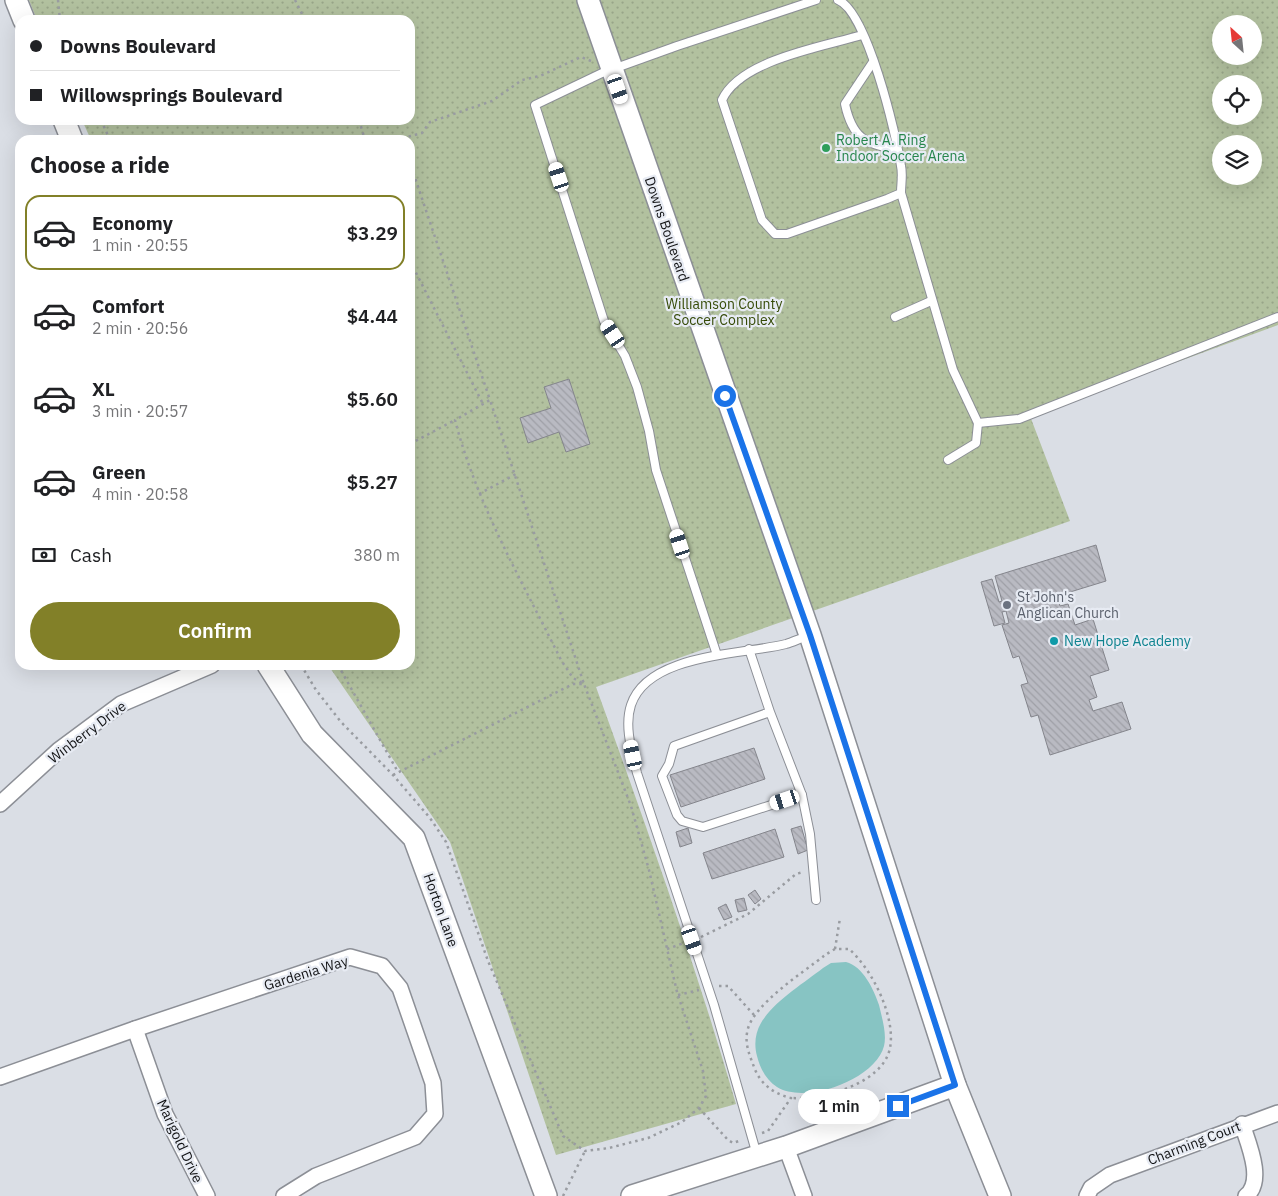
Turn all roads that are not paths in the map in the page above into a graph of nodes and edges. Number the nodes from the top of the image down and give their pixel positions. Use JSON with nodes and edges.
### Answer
{"nodes":[{"id":1,"x":16,"y":0,"type":"edge"},
{"id":2,"x":588,"y":0,"type":"edge"},
{"id":3,"x":816,"y":0,"type":"edge"},
{"id":4,"x":842,"y":1,"type":"edge"},
{"id":5,"x":22,"y":15,"type":"edge"},
{"id":6,"x":862,"y":35,"type":"junction"},
{"id":7,"x":873,"y":62,"type":"junction"},
{"id":8,"x":612,"y":71,"type":"junction"},
{"id":9,"x":897,"y":149,"type":"junction"},
{"id":10,"x":901,"y":192,"type":"junction"},
{"id":11,"x":932,"y":301,"type":"junction"},
{"id":12,"x":895,"y":317,"type":"dead end"},
{"id":13,"x":1278,"y":317,"type":"edge"},
{"id":14,"x":978,"y":423,"type":"junction"},
{"id":15,"x":948,"y":460,"type":"dead end"},
{"id":16,"x":810,"y":635,"type":"junction"},
{"id":17,"x":749,"y":649,"type":"junction"},
{"id":18,"x":717,"y":655,"type":"junction"},
{"id":19,"x":200,"y":670,"type":"edge"},
{"id":20,"x":271,"y":670,"type":"edge"},
{"id":21,"x":770,"y":712,"type":"junction"},
{"id":22,"x":802,"y":795,"type":"junction"},
{"id":23,"x":0,"y":804,"type":"edge"},
{"id":24,"x":816,"y":900,"type":"dead end"},
{"id":25,"x":135,"y":1029,"type":"junction"},
{"id":26,"x":0,"y":1077,"type":"edge"},
{"id":27,"x":955,"y":1085,"type":"junction"},
{"id":28,"x":1278,"y":1113,"type":"edge"},
{"id":29,"x":1242,"y":1124,"type":"junction"},
{"id":30,"x":754,"y":1146,"type":"junction"},
{"id":31,"x":786,"y":1147,"type":"junction"},
{"id":32,"x":207,"y":1196,"type":"edge"},
{"id":33,"x":284,"y":1196,"type":"edge"},
{"id":34,"x":546,"y":1196,"type":"edge"},
{"id":35,"x":632,"y":1196,"type":"edge"},
{"id":36,"x":804,"y":1196,"type":"edge"},
{"id":37,"x":1000,"y":1196,"type":"edge"},
{"id":38,"x":1087,"y":1196,"type":"edge"},
{"id":39,"x":1246,"y":1196,"type":"edge"}],
"edges":[{"from":1,"to":5,"type":"street"},
{"from":2,"to":8,"type":"street","name":"Downs Boulevard"},
{"from":3,"to":8,"type":"lane"},
{"from":4,"to":6,"type":"lane"},
{"from":6,"to":7,"type":"lane"},
{"from":6,"to":10,"type":"lane"},
{"from":7,"to":9,"type":"lane"},
{"from":7,"to":9,"type":"lane"},
{"from":8,"to":16,"type":"street","name":"Downs Boulevard"},
{"from":8,"to":18,"type":"lane"},
{"from":9,"to":10,"type":"lane"},
{"from":10,"to":11,"type":"lane"},
{"from":11,"to":12,"type":"lane"},
{"from":11,"to":14,"type":"lane"},
{"from":13,"to":14,"type":"lane"},
{"from":14,"to":15,"type":"lane"},
{"from":16,"to":17,"type":"lane"},
{"from":16,"to":27,"type":"street","name":"Downs Boulevard"},
{"from":17,"to":18,"type":"lane"},
{"from":17,"to":21,"type":"lane"},
{"from":18,"to":30,"type":"lane"},
{"from":19,"to":23,"type":"street","name":"Winberry Drive"},
{"from":20,"to":34,"type":"street","name":"Horton Lane"},
{"from":21,"to":22,"type":"lane"},
{"from":21,"to":22,"type":"lane"},
{"from":22,"to":24,"type":"lane"},
{"from":25,"to":26,"type":"street","name":"Gardenia Way"},
{"from":25,"to":32,"type":"street","name":"Marigold Drive"},
{"from":25,"to":33,"type":"street","name":"Gardenia Way"},
{"from":27,"to":31,"type":"street"},
{"from":27,"to":37,"type":"street","name":"Downs Boulevard"},
{"from":28,"to":29,"type":"street","name":"Charming Court"},
{"from":29,"to":38,"type":"street","name":"Charming Court"},
{"from":29,"to":39,"type":"street"},
{"from":30,"to":31,"type":"street"},
{"from":30,"to":35,"type":"street"},
{"from":31,"to":36,"type":"street"}]}
